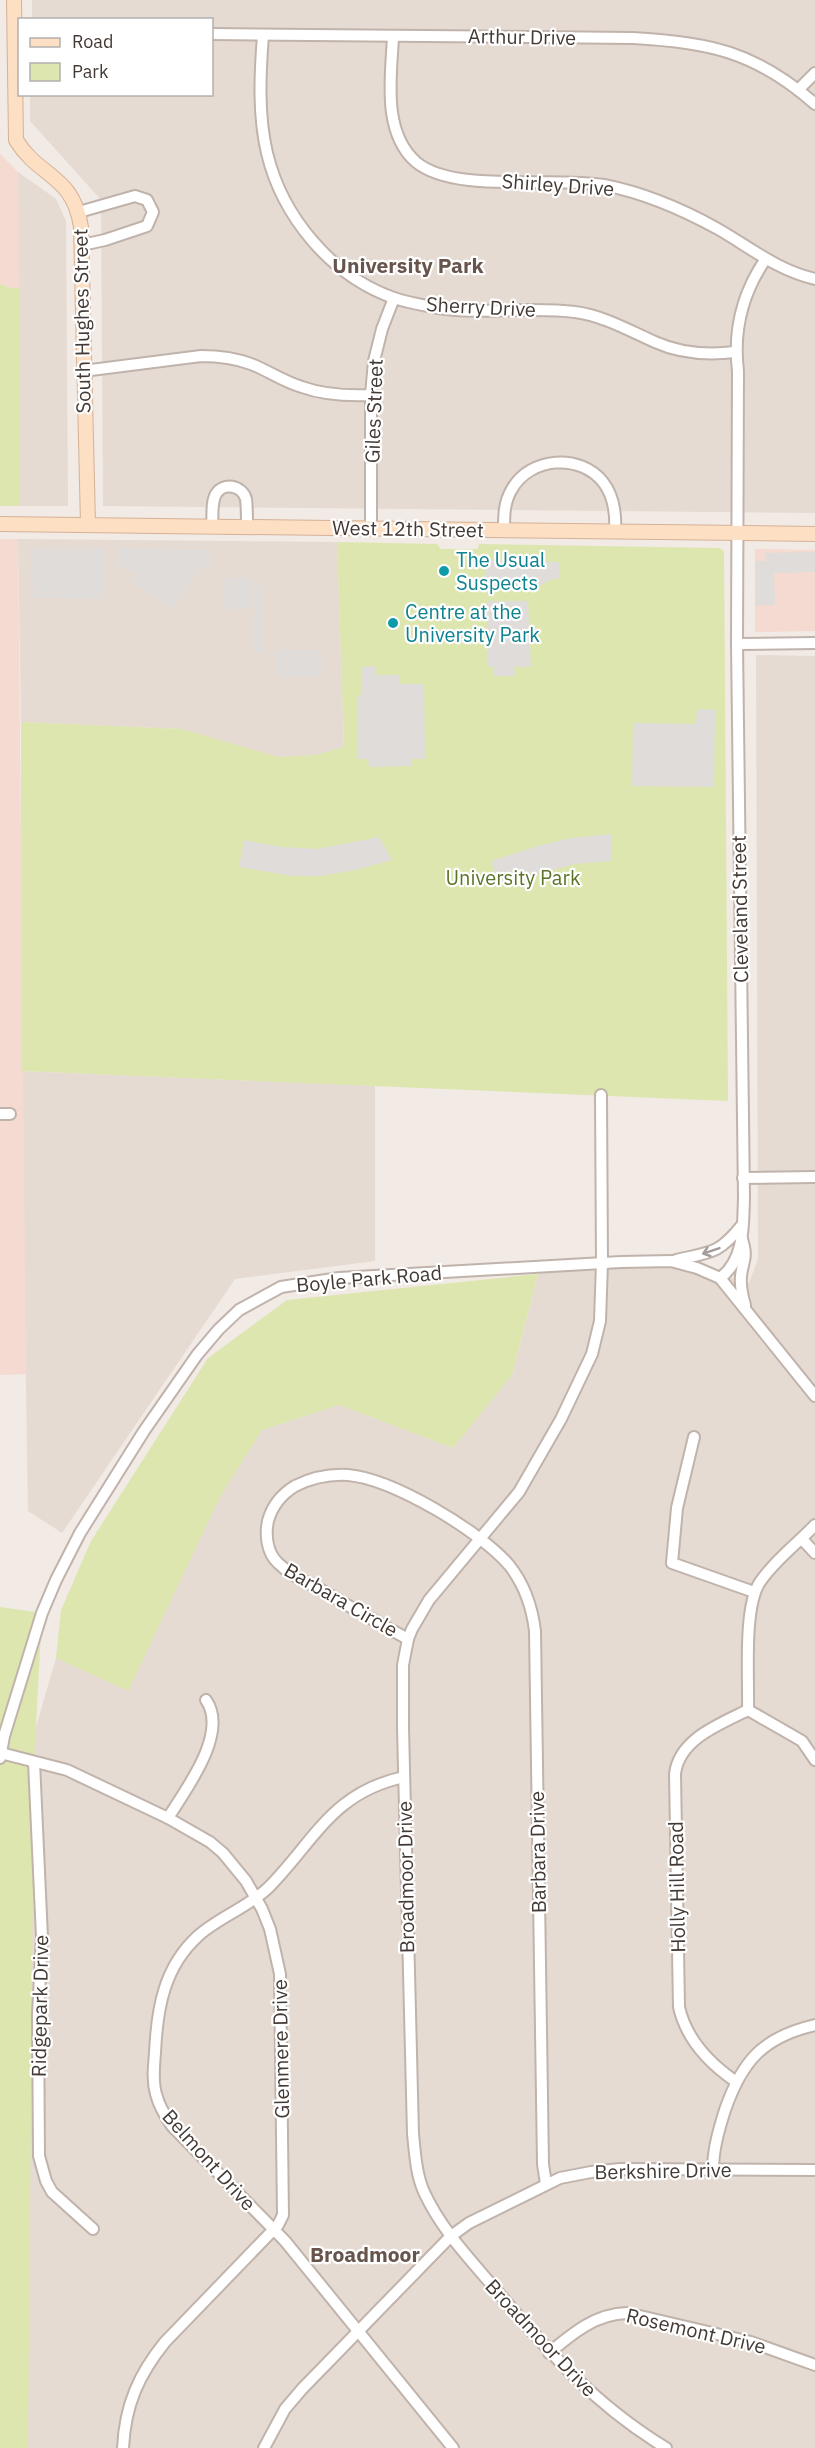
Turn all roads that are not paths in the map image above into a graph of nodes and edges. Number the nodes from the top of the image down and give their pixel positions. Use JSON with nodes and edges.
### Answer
{"nodes":[{"id":1,"x":14,"y":0,"type":"edge"},
{"id":2,"x":213,"y":34,"type":"edge"},
{"id":3,"x":263,"y":35,"type":"junction"},
{"id":4,"x":393,"y":37,"type":"junction"},
{"id":5,"x":815,"y":73,"type":"edge"},
{"id":6,"x":798,"y":90,"type":"junction"},
{"id":7,"x":815,"y":104,"type":"edge"},
{"id":8,"x":79,"y":213,"type":"junction"},
{"id":9,"x":82,"y":245,"type":"junction"},
{"id":10,"x":765,"y":260,"type":"junction"},
{"id":11,"x":815,"y":279,"type":"edge"},
{"id":12,"x":394,"y":298,"type":"junction"},
{"id":13,"x":735,"y":352,"type":"junction"},
{"id":14,"x":83,"y":371,"type":"junction"},
{"id":15,"x":371,"y":395,"type":"junction"},
{"id":16,"x":0,"y":524,"type":"edge"},
{"id":17,"x":88,"y":525,"type":"junction"},
{"id":18,"x":212,"y":527,"type":"junction"},
{"id":19,"x":247,"y":527,"type":"junction"},
{"id":20,"x":371,"y":528,"type":"junction"},
{"id":21,"x":504,"y":530,"type":"junction"},
{"id":22,"x":615,"y":531,"type":"junction"},
{"id":23,"x":737,"y":532,"type":"junction"},
{"id":24,"x":815,"y":534,"type":"edge"},
{"id":25,"x":815,"y":643,"type":"edge"},
{"id":26,"x":737,"y":644,"type":"junction"},
{"id":27,"x":601,"y":1095,"type":"dead end"},
{"id":28,"x":815,"y":1177,"type":"edge"},
{"id":29,"x":743,"y":1178,"type":"junction"},
{"id":30,"x":742,"y":1226,"type":"junction"},
{"id":31,"x":742,"y":1238,"type":"junction"},
{"id":32,"x":671,"y":1261,"type":"junction"},
{"id":33,"x":602,"y":1263,"type":"junction"},
{"id":34,"x":720,"y":1278,"type":"junction"},
{"id":35,"x":746,"y":1311,"type":"junction"},
{"id":36,"x":815,"y":1396,"type":"edge"},
{"id":37,"x":694,"y":1437,"type":"dead end"},
{"id":38,"x":815,"y":1525,"type":"edge"},
{"id":39,"x":479,"y":1539,"type":"junction"},
{"id":40,"x":802,"y":1539,"type":"junction"},
{"id":41,"x":815,"y":1553,"type":"edge"},
{"id":42,"x":754,"y":1592,"type":"junction"},
{"id":43,"x":408,"y":1639,"type":"junction"},
{"id":44,"x":206,"y":1700,"type":"dead end"},
{"id":45,"x":748,"y":1710,"type":"junction"},
{"id":46,"x":1,"y":1755,"type":"edge"},
{"id":47,"x":815,"y":1760,"type":"edge"},
{"id":48,"x":34,"y":1762,"type":"junction"},
{"id":49,"x":404,"y":1778,"type":"junction"},
{"id":50,"x":168,"y":1818,"type":"junction"},
{"id":51,"x":255,"y":1896,"type":"junction"},
{"id":52,"x":815,"y":2025,"type":"edge"},
{"id":53,"x":735,"y":2081,"type":"junction"},
{"id":54,"x":713,"y":2170,"type":"junction"},
{"id":55,"x":815,"y":2170,"type":"edge"},
{"id":56,"x":546,"y":2184,"type":"junction"},
{"id":57,"x":93,"y":2229,"type":"dead end"},
{"id":58,"x":274,"y":2229,"type":"junction"},
{"id":59,"x":451,"y":2236,"type":"junction"},
{"id":60,"x":359,"y":2331,"type":"junction"},
{"id":61,"x":549,"y":2353,"type":"junction"},
{"id":62,"x":815,"y":2366,"type":"edge"},
{"id":63,"x":123,"y":2448,"type":"edge"},
{"id":64,"x":264,"y":2448,"type":"edge"},
{"id":65,"x":453,"y":2448,"type":"edge"},
{"id":66,"x":666,"y":2448,"type":"edge"}],
"edges":[{"from":1,"to":8,"type":"main road","name":"South Hughes Street"},
{"from":2,"to":3,"type":"street","name":"Arthur Drive"},
{"from":3,"to":4,"type":"street","name":"Arthur Drive"},
{"from":3,"to":12,"type":"street","name":"Sherry Drive"},
{"from":4,"to":6,"type":"street","name":"Arthur Drive"},
{"from":4,"to":10,"type":"street","name":"Shirley Drive"},
{"from":5,"to":6,"type":"street"},
{"from":6,"to":7,"type":"street","name":"Arthur Drive"},
{"from":8,"to":9,"type":"main road","name":"South Hughes Street"},
{"from":8,"to":9,"type":"street"},
{"from":9,"to":14,"type":"main road","name":"South Hughes Street"},
{"from":10,"to":11,"type":"street","name":"Shirley Drive"},
{"from":10,"to":13,"type":"street","name":"Cleveland Street"},
{"from":12,"to":13,"type":"street","name":"Sherry Drive"},
{"from":12,"to":15,"type":"street","name":"Giles Street"},
{"from":13,"to":23,"type":"street","name":"Cleveland Street"},
{"from":14,"to":15,"type":"street"},
{"from":14,"to":17,"type":"main road","name":"South Hughes Street"},
{"from":15,"to":20,"type":"street","name":"Giles Street"},
{"from":16,"to":17,"type":"main road","name":"West 12th Street"},
{"from":17,"to":18,"type":"main road","name":"West 12th Street"},
{"from":18,"to":19,"type":"main road","name":"West 12th Street"},
{"from":18,"to":19,"type":"street"},
{"from":19,"to":20,"type":"main road","name":"West 12th Street"},
{"from":20,"to":21,"type":"main road","name":"West 12th Street"},
{"from":21,"to":22,"type":"main road","name":"West 12th Street"},
{"from":21,"to":22,"type":"street"},
{"from":22,"to":23,"type":"main road","name":"West 12th Street"},
{"from":23,"to":24,"type":"main road","name":"West 12th Street"},
{"from":23,"to":26,"type":"street","name":"Cleveland Street"},
{"from":25,"to":26,"type":"street"},
{"from":26,"to":29,"type":"street","name":"Cleveland Street"},
{"from":27,"to":33,"type":"street","name":"Broadmoor Drive"},
{"from":28,"to":29,"type":"street"},
{"from":29,"to":30,"type":"street","name":"Cleveland Street"},
{"from":30,"to":31,"type":"street","name":"Cleveland Street"},
{"from":30,"to":32,"type":"street","one_way":true},
{"from":31,"to":34,"type":"street","name":"Cleveland Street"},
{"from":31,"to":35,"type":"street"},
{"from":32,"to":33,"type":"street","name":"Boyle Park Road"},
{"from":32,"to":34,"type":"street","name":"Boyle Park Road"},
{"from":33,"to":39,"type":"street","name":"Broadmoor Drive"},
{"from":33,"to":46,"type":"street","name":"Boyle Park Road"},
{"from":34,"to":35,"type":"street","name":"Boyle Park Road"},
{"from":35,"to":36,"type":"street","name":"Boyle Park Road"},
{"from":37,"to":42,"type":"street"},
{"from":38,"to":40,"type":"street"},
{"from":39,"to":43,"type":"street","name":"Broadmoor Drive"},
{"from":39,"to":43,"type":"street","name":"Barbara Circle"},
{"from":39,"to":56,"type":"street","name":"Barbara Drive"},
{"from":40,"to":41,"type":"street"},
{"from":40,"to":42,"type":"street"},
{"from":42,"to":45,"type":"street"},
{"from":43,"to":49,"type":"street","name":"Broadmoor Drive"},
{"from":44,"to":50,"type":"street"},
{"from":45,"to":47,"type":"street"},
{"from":45,"to":53,"type":"street","name":"Holly Hill Road"},
{"from":46,"to":48,"type":"street","name":"Glenmere Drive"},
{"from":48,"to":50,"type":"street","name":"Glenmere Drive"},
{"from":48,"to":57,"type":"street","name":"Ridgepark Drive"},
{"from":49,"to":51,"type":"street","name":"Belmont Drive"},
{"from":49,"to":59,"type":"street","name":"Broadmoor Drive"},
{"from":50,"to":51,"type":"street","name":"Glenmere Drive"},
{"from":51,"to":58,"type":"street","name":"Glenmere Drive"},
{"from":51,"to":58,"type":"street","name":"Belmont Drive"},
{"from":52,"to":53,"type":"street"},
{"from":53,"to":54,"type":"street"},
{"from":54,"to":55,"type":"street","name":"Berkshire Drive"},
{"from":54,"to":56,"type":"street","name":"Berkshire Drive"},
{"from":56,"to":59,"type":"street","name":"Berkshire Drive"},
{"from":58,"to":60,"type":"street","name":"Belmont Drive"},
{"from":58,"to":63,"type":"street","name":"Glenmere Drive"},
{"from":59,"to":60,"type":"street","name":"Berkshire Drive"},
{"from":59,"to":61,"type":"street","name":"Broadmoor Drive"},
{"from":60,"to":64,"type":"street","name":"Berkshire Drive"},
{"from":60,"to":65,"type":"street","name":"Belmont Drive"},
{"from":61,"to":62,"type":"street","name":"Rosemont Drive"},
{"from":61,"to":66,"type":"street","name":"Broadmoor Drive"}]}
